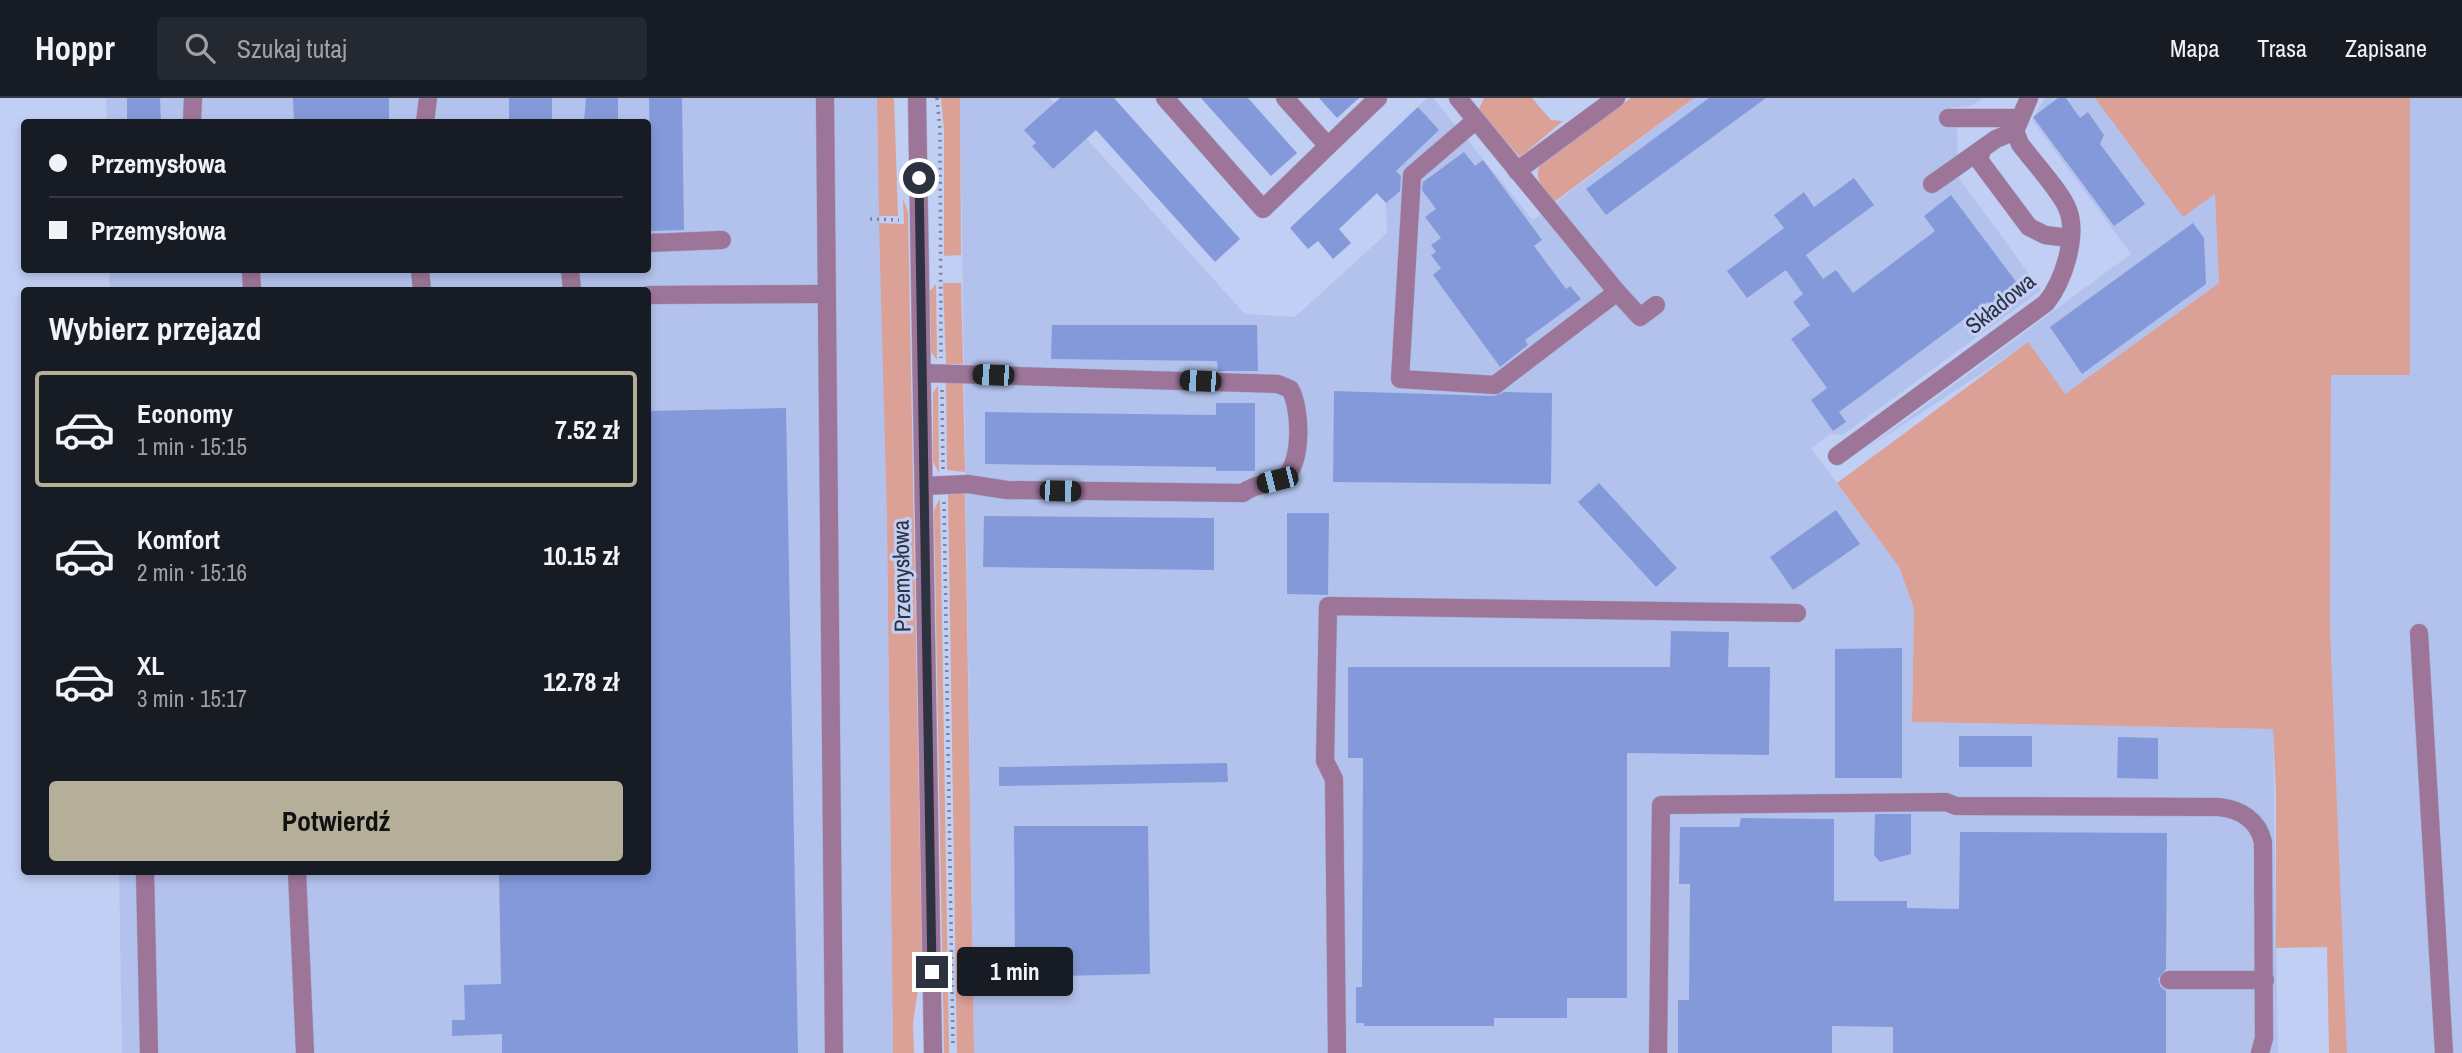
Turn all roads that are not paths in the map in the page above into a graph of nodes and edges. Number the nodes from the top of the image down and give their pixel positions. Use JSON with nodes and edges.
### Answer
{"nodes":[{"id":1,"x":193,"y":98,"type":"edge"},
{"id":2,"x":428,"y":98,"type":"edge"},
{"id":3,"x":825,"y":98,"type":"edge"},
{"id":4,"x":918,"y":98,"type":"edge"},
{"id":5,"x":1165,"y":98,"type":"edge"},
{"id":6,"x":1285,"y":98,"type":"edge"},
{"id":7,"x":1378,"y":98,"type":"edge"},
{"id":8,"x":1458,"y":98,"type":"edge"},
{"id":9,"x":1616,"y":98,"type":"edge"},
{"id":10,"x":2029,"y":98,"type":"edge"},
{"id":11,"x":1948,"y":118,"type":"dead end"},
{"id":12,"x":192,"y":119,"type":"edge"},
{"id":13,"x":425,"y":119,"type":"edge"},
{"id":14,"x":1476,"y":120,"type":"junction"},
{"id":15,"x":2017,"y":125,"type":"junction"},
{"id":16,"x":1328,"y":146,"type":"junction"},
{"id":17,"x":1982,"y":149,"type":"junction"},
{"id":18,"x":1517,"y":171,"type":"junction"},
{"id":19,"x":1932,"y":184,"type":"dead end"},
{"id":20,"x":2069,"y":238,"type":"junction"},
{"id":21,"x":722,"y":240,"type":"dead end"},
{"id":22,"x":651,"y":243,"type":"edge"},
{"id":23,"x":1616,"y":292,"type":"junction"},
{"id":24,"x":826,"y":294,"type":"junction"},
{"id":25,"x":651,"y":295,"type":"edge"},
{"id":26,"x":1656,"y":306,"type":"dead end"},
{"id":27,"x":922,"y":373,"type":"junction"},
{"id":28,"x":1837,"y":456,"type":"dead end"},
{"id":29,"x":924,"y":486,"type":"junction"},
{"id":30,"x":1797,"y":613,"type":"dead end"},
{"id":31,"x":2419,"y":633,"type":"dead end"},
{"id":32,"x":145,"y":875,"type":"edge"},
{"id":33,"x":297,"y":875,"type":"edge"},
{"id":34,"x":2264,"y":979,"type":"junction"},
{"id":35,"x":2169,"y":980,"type":"dead end"},
{"id":36,"x":149,"y":1053,"type":"edge"},
{"id":37,"x":305,"y":1053,"type":"edge"},
{"id":38,"x":834,"y":1053,"type":"edge"},
{"id":39,"x":933,"y":1053,"type":"edge"},
{"id":40,"x":1337,"y":1053,"type":"edge"},
{"id":41,"x":1658,"y":1053,"type":"edge"},
{"id":42,"x":2260,"y":1053,"type":"edge"},
{"id":43,"x":2444,"y":1053,"type":"edge"}],
"edges":[{"from":1,"to":12,"type":"street"},
{"from":2,"to":13,"type":"street"},
{"from":3,"to":24,"type":"street"},
{"from":4,"to":27,"type":"street","name":"Przemysłowa"},
{"from":5,"to":16,"type":"street"},
{"from":6,"to":16,"type":"street"},
{"from":7,"to":16,"type":"street"},
{"from":8,"to":14,"type":"street"},
{"from":9,"to":18,"type":"street"},
{"from":10,"to":15,"type":"street"},
{"from":11,"to":15,"type":"street"},
{"from":14,"to":18,"type":"street"},
{"from":14,"to":23,"type":"street"},
{"from":15,"to":17,"type":"street"},
{"from":15,"to":20,"type":"street","name":"Składowa"},
{"from":17,"to":19,"type":"street"},
{"from":17,"to":20,"type":"street"},
{"from":18,"to":23,"type":"street"},
{"from":20,"to":28,"type":"street","name":"Składowa"},
{"from":21,"to":22,"type":"street"},
{"from":23,"to":26,"type":"street"},
{"from":24,"to":25,"type":"street"},
{"from":24,"to":38,"type":"street"},
{"from":27,"to":29,"type":"street","name":"Przemysłowa"},
{"from":27,"to":29,"type":"street"},
{"from":29,"to":39,"type":"street","name":"Przemysłowa"},
{"from":30,"to":40,"type":"street"},
{"from":31,"to":43,"type":"street"},
{"from":32,"to":36,"type":"street"},
{"from":33,"to":37,"type":"street"},
{"from":34,"to":35,"type":"street"},
{"from":34,"to":41,"type":"street"},
{"from":34,"to":42,"type":"street"}]}
